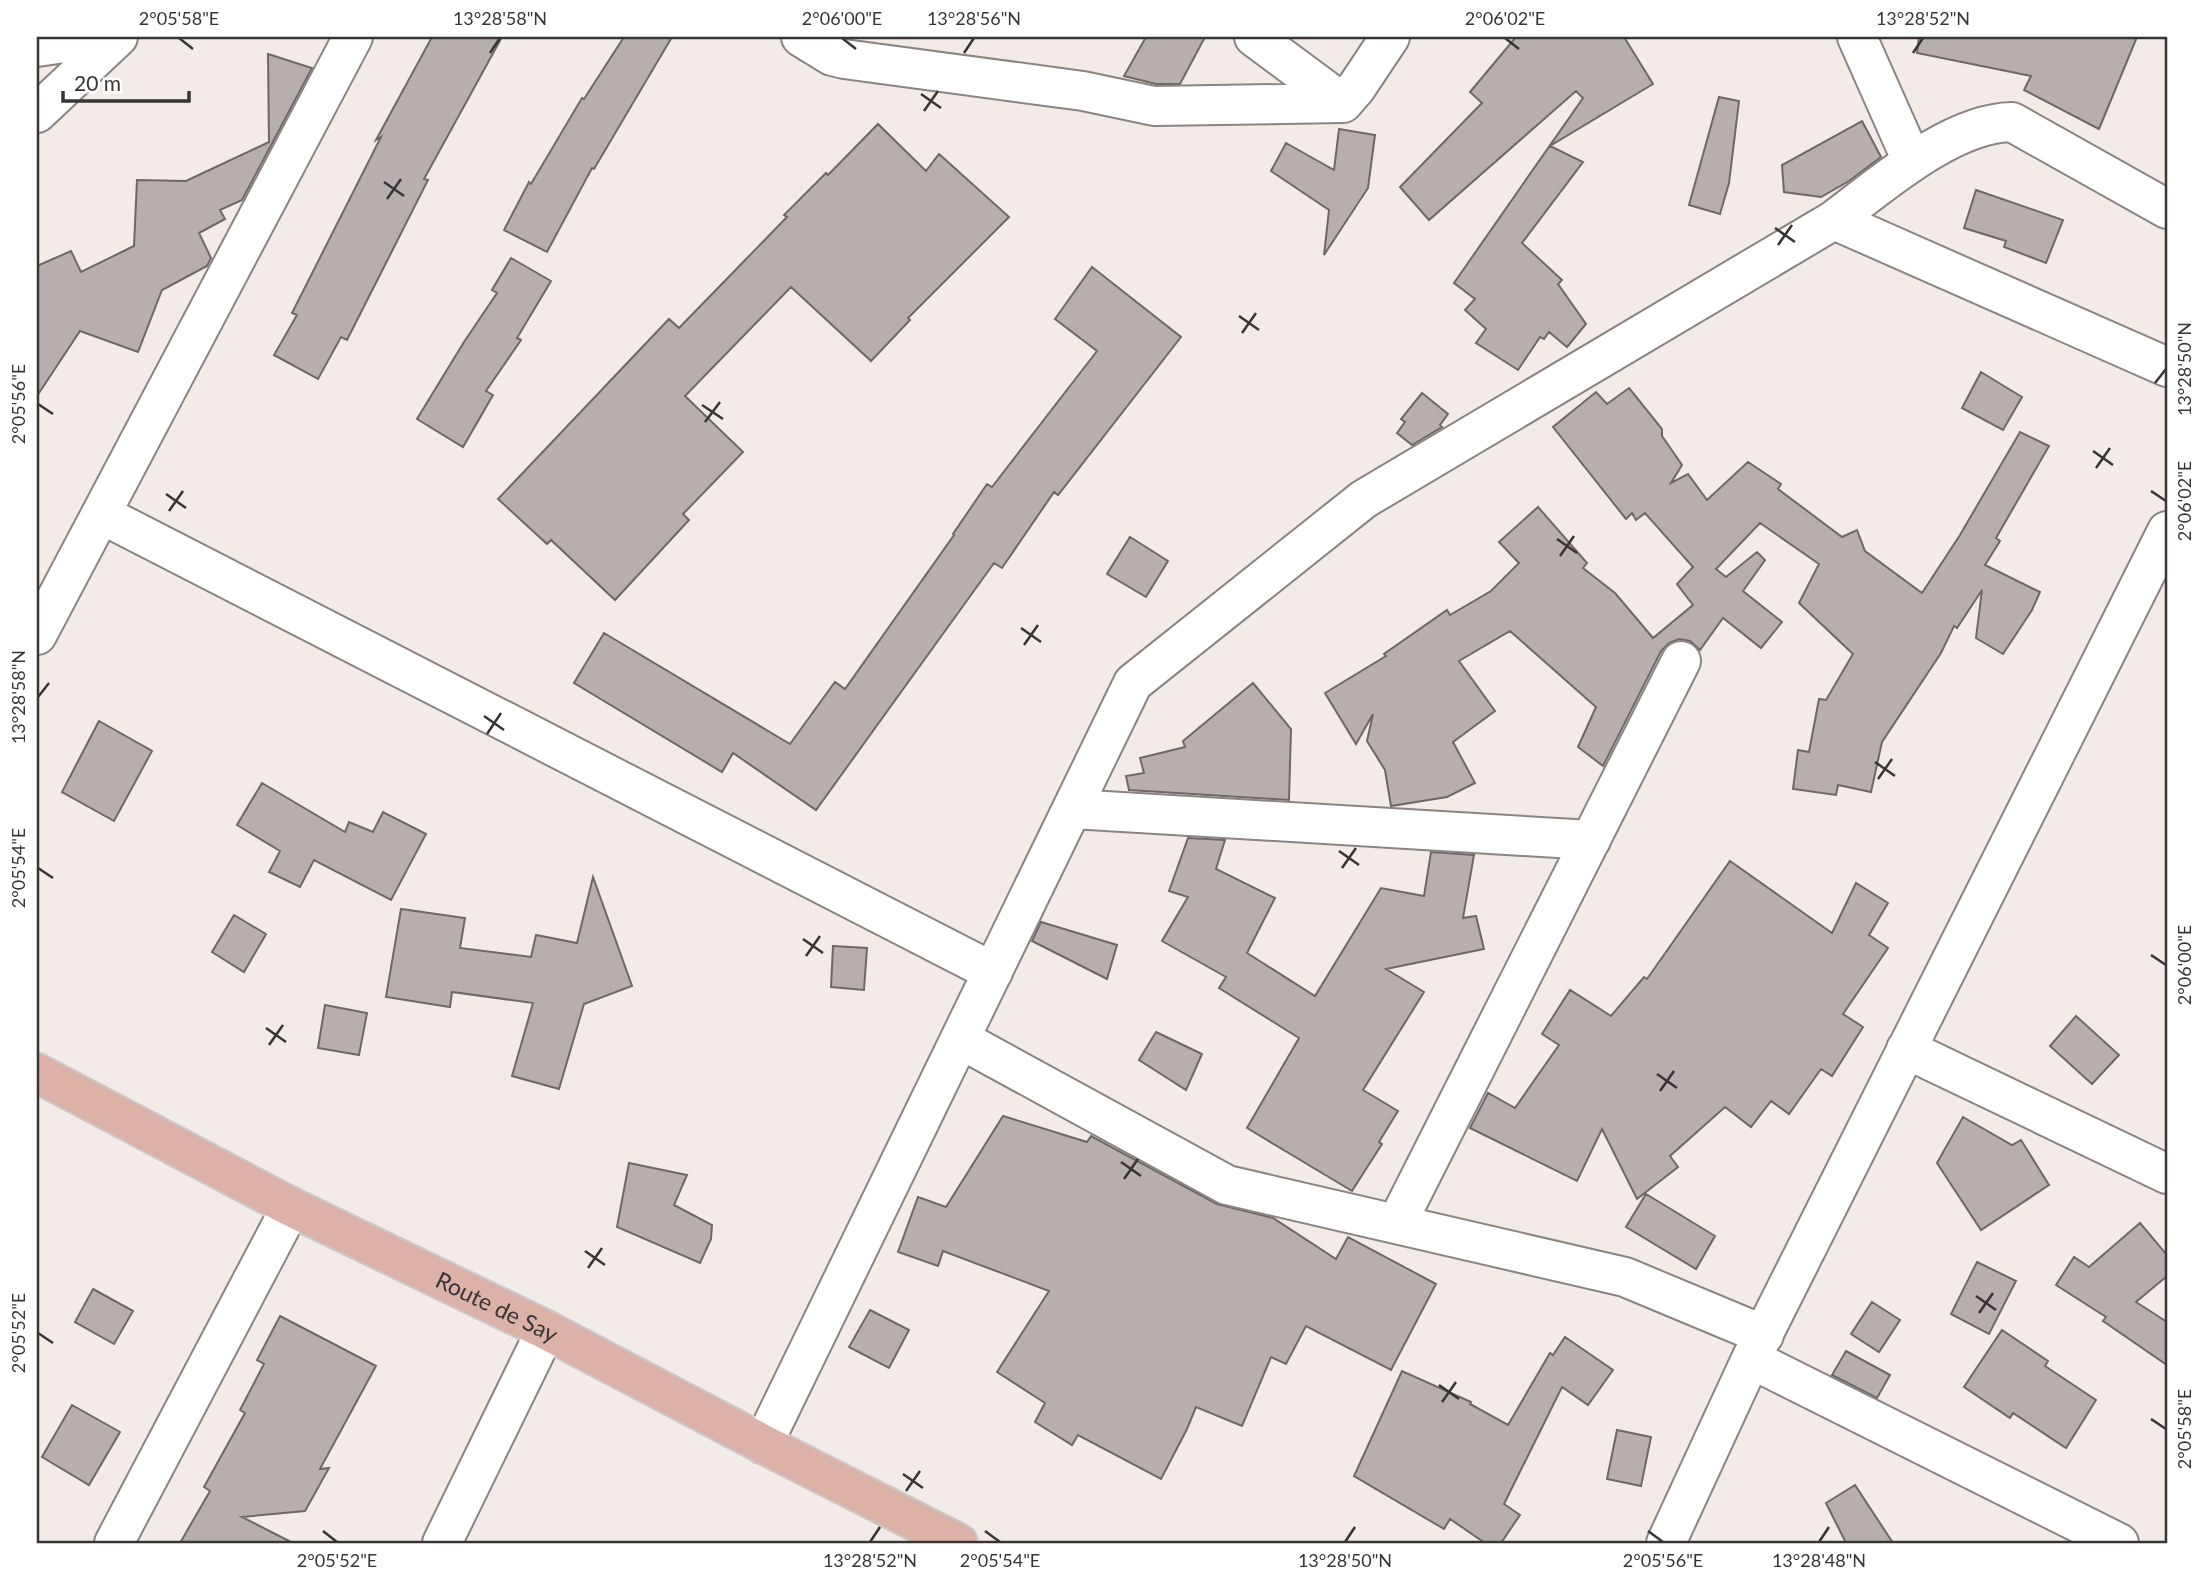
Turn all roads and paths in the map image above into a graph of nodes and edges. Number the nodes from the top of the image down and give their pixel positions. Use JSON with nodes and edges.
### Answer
{"nodes":[{"id":1,"x":106,"y":37,"type":"edge"},
{"id":2,"x":118,"y":37,"type":"edge"},
{"id":3,"x":354,"y":37,"type":"edge"},
{"id":4,"x":801,"y":37,"type":"edge"},
{"id":5,"x":1254,"y":37,"type":"edge"},
{"id":6,"x":1390,"y":37,"type":"edge"},
{"id":7,"x":1857,"y":37,"type":"edge"},
{"id":8,"x":37,"y":47,"type":"edge"},
{"id":9,"x":1343,"y":103,"type":"junction"},
{"id":10,"x":37,"y":113,"type":"edge"},
{"id":11,"x":1912,"y":160,"type":"junction"},
{"id":12,"x":2167,"y":209,"type":"edge"},
{"id":13,"x":1834,"y":220,"type":"junction"},
{"id":14,"x":2167,"y":366,"type":"edge"},
{"id":15,"x":101,"y":514,"type":"junction"},
{"id":16,"x":2167,"y":531,"type":"edge"},
{"id":17,"x":37,"y":635,"type":"edge"},
{"id":18,"x":1681,"y":661,"type":"dead end"},
{"id":19,"x":1072,"y":808,"type":"junction"},
{"id":20,"x":1591,"y":840,"type":"junction"},
{"id":21,"x":993,"y":972,"type":"junction"},
{"id":22,"x":960,"y":1039,"type":"junction"},
{"id":23,"x":1906,"y":1049,"type":"junction"},
{"id":24,"x":37,"y":1073,"type":"edge"},
{"id":25,"x":2167,"y":1174,"type":"edge"},
{"id":26,"x":291,"y":1207,"type":"junction"},
{"id":27,"x":1397,"y":1223,"type":"junction"},
{"id":28,"x":545,"y":1330,"type":"junction"},
{"id":29,"x":1758,"y":1347,"type":"junction"},
{"id":30,"x":763,"y":1444,"type":"junction"},
{"id":31,"x":114,"y":1543,"type":"edge"},
{"id":32,"x":442,"y":1543,"type":"edge"},
{"id":33,"x":958,"y":1543,"type":"edge"},
{"id":34,"x":1666,"y":1543,"type":"edge"},
{"id":35,"x":2119,"y":1543,"type":"edge"}],
"edges":[{"from":1,"to":8,"type":"street"},
{"from":2,"to":10,"type":"street"},
{"from":3,"to":15,"type":"street"},
{"from":4,"to":9,"type":"street"},
{"from":5,"to":9,"type":"street"},
{"from":6,"to":9,"type":"street"},
{"from":7,"to":11,"type":"street"},
{"from":11,"to":12,"type":"street"},
{"from":11,"to":13,"type":"street"},
{"from":13,"to":14,"type":"street"},
{"from":13,"to":19,"type":"street"},
{"from":15,"to":17,"type":"street"},
{"from":15,"to":21,"type":"street"},
{"from":16,"to":23,"type":"street"},
{"from":18,"to":20,"type":"street"},
{"from":19,"to":20,"type":"street"},
{"from":19,"to":21,"type":"street"},
{"from":20,"to":27,"type":"street"},
{"from":21,"to":22,"type":"street"},
{"from":22,"to":27,"type":"street"},
{"from":22,"to":30,"type":"street"},
{"from":23,"to":25,"type":"street"},
{"from":23,"to":29,"type":"street"},
{"from":24,"to":26,"type":"main road","name":"Route de Say"},
{"from":26,"to":28,"type":"main road","name":"Route de Say"},
{"from":26,"to":31,"type":"street"},
{"from":27,"to":29,"type":"street"},
{"from":28,"to":30,"type":"main road","name":"Route de Say"},
{"from":28,"to":32,"type":"street"},
{"from":29,"to":34,"type":"street"},
{"from":29,"to":35,"type":"street"},
{"from":30,"to":33,"type":"main road","name":"Route de Say"}]}
